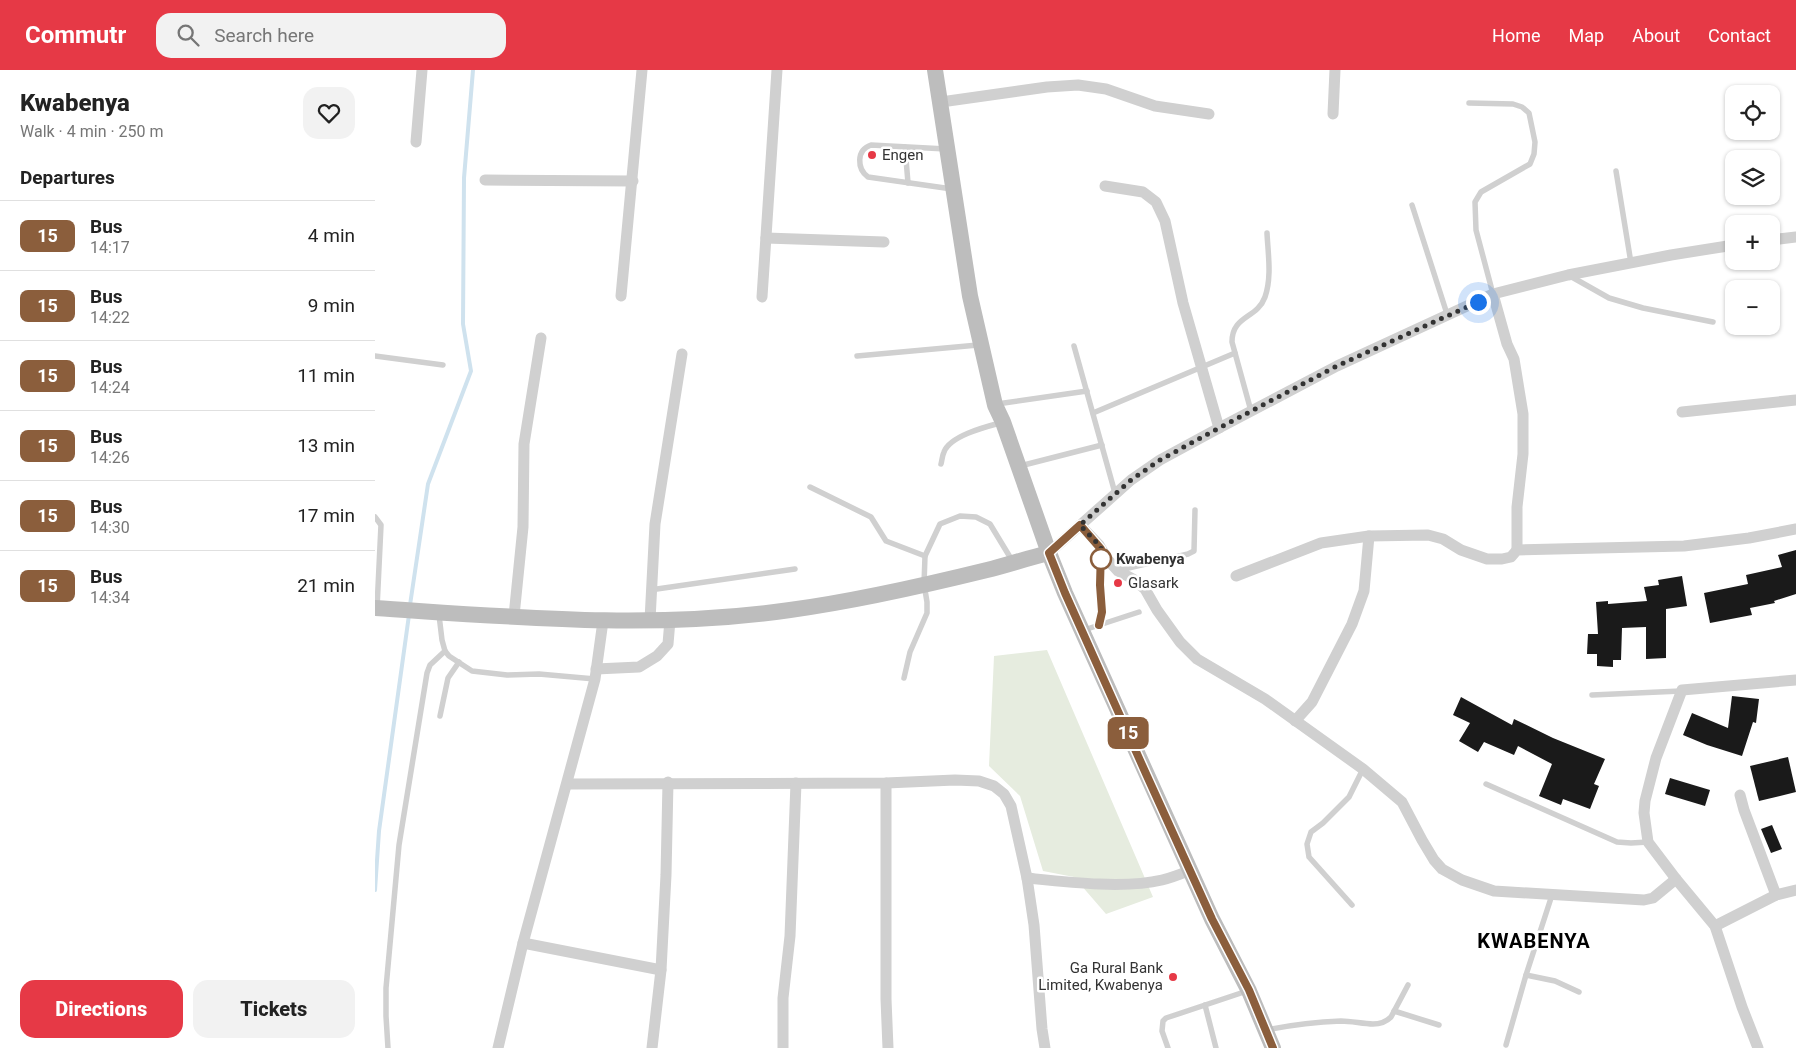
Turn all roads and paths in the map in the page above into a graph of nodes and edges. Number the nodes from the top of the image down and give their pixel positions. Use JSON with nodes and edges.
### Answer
{"nodes":[{"id":1,"x":422,"y":70,"type":"edge"},
{"id":2,"x":643,"y":70,"type":"edge"},
{"id":3,"x":777,"y":70,"type":"edge"},
{"id":4,"x":935,"y":70,"type":"edge"},
{"id":5,"x":1335,"y":70,"type":"edge"},
{"id":6,"x":941,"y":102,"type":"junction"},
{"id":7,"x":1469,"y":103,"type":"dead end"},
{"id":8,"x":1209,"y":114,"type":"dead end"},
{"id":9,"x":1333,"y":114,"type":"dead end"},
{"id":10,"x":416,"y":142,"type":"dead end"},
{"id":11,"x":905,"y":147,"type":"junction"},
{"id":12,"x":948,"y":149,"type":"junction"},
{"id":13,"x":1616,"y":171,"type":"dead end"},
{"id":14,"x":485,"y":180,"type":"dead end"},
{"id":15,"x":633,"y":182,"type":"junction"},
{"id":16,"x":908,"y":183,"type":"junction"},
{"id":17,"x":1105,"y":186,"type":"dead end"},
{"id":18,"x":954,"y":190,"type":"junction"},
{"id":19,"x":1412,"y":205,"type":"dead end"},
{"id":20,"x":1267,"y":233,"type":"dead end"},
{"id":21,"x":1796,"y":237,"type":"edge"},
{"id":22,"x":766,"y":238,"type":"junction"},
{"id":23,"x":1780,"y":239,"type":"edge"},
{"id":24,"x":884,"y":242,"type":"dead end"},
{"id":25,"x":1725,"y":247,"type":"edge"},
{"id":26,"x":1631,"y":263,"type":"junction"},
{"id":27,"x":1568,"y":275,"type":"junction"},
{"id":28,"x":1493,"y":294,"type":"junction"},
{"id":29,"x":621,"y":296,"type":"dead end"},
{"id":30,"x":762,"y":297,"type":"dead end"},
{"id":31,"x":1448,"y":317,"type":"junction"},
{"id":32,"x":1713,"y":322,"type":"dead end"},
{"id":33,"x":541,"y":338,"type":"dead end"},
{"id":34,"x":981,"y":345,"type":"junction"},
{"id":35,"x":1074,"y":346,"type":"dead end"},
{"id":36,"x":1235,"y":353,"type":"junction"},
{"id":37,"x":682,"y":354,"type":"dead end"},
{"id":38,"x":375,"y":356,"type":"edge"},
{"id":39,"x":857,"y":356,"type":"dead end"},
{"id":40,"x":443,"y":366,"type":"dead end"},
{"id":41,"x":1202,"y":366,"type":"junction"},
{"id":42,"x":1087,"y":391,"type":"junction"},
{"id":43,"x":1796,"y":400,"type":"edge"},
{"id":44,"x":995,"y":405,"type":"junction"},
{"id":45,"x":1251,"y":411,"type":"junction"},
{"id":46,"x":1682,"y":412,"type":"dead end"},
{"id":47,"x":1093,"y":413,"type":"junction"},
{"id":48,"x":1003,"y":422,"type":"junction"},
{"id":49,"x":1219,"y":428,"type":"junction"},
{"id":50,"x":1102,"y":445,"type":"junction"},
{"id":51,"x":941,"y":464,"type":"dead end"},
{"id":52,"x":1018,"y":466,"type":"junction"},
{"id":53,"x":810,"y":486,"type":"dead end"},
{"id":54,"x":1115,"y":493,"type":"junction"},
{"id":55,"x":1195,"y":510,"type":"dead end"},
{"id":56,"x":375,"y":517,"type":"edge"},
{"id":57,"x":1080,"y":525,"type":"junction"},
{"id":58,"x":1796,"y":529,"type":"edge"},
{"id":59,"x":1369,"y":536,"type":"junction"},
{"id":60,"x":1101,"y":549,"type":"junction"},
{"id":61,"x":1517,"y":550,"type":"junction"},
{"id":62,"x":1049,"y":553,"type":"junction"},
{"id":63,"x":925,"y":556,"type":"junction"},
{"id":64,"x":377,"y":561,"type":"edge"},
{"id":65,"x":1013,"y":562,"type":"junction"},
{"id":66,"x":795,"y":569,"type":"dead end"},
{"id":67,"x":1118,"y":571,"type":"junction"},
{"id":68,"x":1236,"y":576,"type":"dead end"},
{"id":69,"x":924,"y":584,"type":"junction"},
{"id":70,"x":650,"y":590,"type":"junction"},
{"id":71,"x":376,"y":608,"type":"edge"},
{"id":72,"x":433,"y":612,"type":"junction"},
{"id":73,"x":1139,"y":612,"type":"dead end"},
{"id":74,"x":514,"y":616,"type":"junction"},
{"id":75,"x":603,"y":620,"type":"junction"},
{"id":76,"x":649,"y":620,"type":"junction"},
{"id":77,"x":670,"y":620,"type":"junction"},
{"id":78,"x":1099,"y":625,"type":"junction"},
{"id":79,"x":1082,"y":631,"type":"junction"},
{"id":80,"x":445,"y":651,"type":"junction"},
{"id":81,"x":459,"y":662,"type":"junction"},
{"id":82,"x":596,"y":674,"type":"junction"},
{"id":83,"x":904,"y":678,"type":"dead end"},
{"id":84,"x":1796,"y":680,"type":"edge"},
{"id":85,"x":1681,"y":691,"type":"junction"},
{"id":86,"x":1592,"y":695,"type":"dead end"},
{"id":87,"x":440,"y":716,"type":"dead end"},
{"id":88,"x":1295,"y":721,"type":"junction"},
{"id":89,"x":1363,"y":769,"type":"junction"},
{"id":90,"x":668,"y":782,"type":"junction"},
{"id":91,"x":796,"y":783,"type":"junction"},
{"id":92,"x":886,"y":783,"type":"junction"},
{"id":93,"x":567,"y":784,"type":"junction"},
{"id":94,"x":1486,"y":784,"type":"dead end"},
{"id":95,"x":1741,"y":795,"type":"dead end"},
{"id":96,"x":1648,"y":842,"type":"junction"},
{"id":97,"x":1191,"y":870,"type":"junction"},
{"id":98,"x":1027,"y":878,"type":"junction"},
{"id":99,"x":1676,"y":879,"type":"junction"},
{"id":100,"x":1796,"y":890,"type":"edge"},
{"id":101,"x":1552,"y":895,"type":"junction"},
{"id":102,"x":1777,"y":895,"type":"junction"},
{"id":103,"x":1352,"y":906,"type":"dead end"},
{"id":104,"x":1715,"y":926,"type":"junction"},
{"id":105,"x":523,"y":943,"type":"junction"},
{"id":106,"x":661,"y":970,"type":"junction"},
{"id":107,"x":1526,"y":975,"type":"junction"},
{"id":108,"x":1408,"y":985,"type":"dead end"},
{"id":109,"x":1249,"y":990,"type":"junction"},
{"id":110,"x":1579,"y":992,"type":"dead end"},
{"id":111,"x":1205,"y":1005,"type":"junction"},
{"id":112,"x":1394,"y":1011,"type":"junction"},
{"id":113,"x":1439,"y":1025,"type":"dead end"},
{"id":114,"x":1267,"y":1030,"type":"junction"},
{"id":115,"x":1507,"y":1045,"type":"dead end"},
{"id":116,"x":388,"y":1048,"type":"edge"},
{"id":117,"x":497,"y":1048,"type":"edge"},
{"id":118,"x":652,"y":1048,"type":"edge"},
{"id":119,"x":783,"y":1048,"type":"edge"},
{"id":120,"x":888,"y":1048,"type":"edge"},
{"id":121,"x":1045,"y":1048,"type":"edge"},
{"id":122,"x":1168,"y":1048,"type":"edge"},
{"id":123,"x":1216,"y":1048,"type":"edge"},
{"id":124,"x":1273,"y":1048,"type":"edge"},
{"id":125,"x":1758,"y":1048,"type":"edge"}],
"edges":[{"from":1,"to":10,"type":"street"},
{"from":2,"to":15,"type":"street"},
{"from":3,"to":22,"type":"street"},
{"from":4,"to":6,"type":"main road"},
{"from":5,"to":9,"type":"street"},
{"from":6,"to":8,"type":"street"},
{"from":6,"to":12,"type":"main road"},
{"from":7,"to":28,"type":"lane"},
{"from":11,"to":12,"type":"lane"},
{"from":11,"to":16,"type":"lane"},
{"from":11,"to":16,"type":"lane"},
{"from":12,"to":18,"type":"main road"},
{"from":13,"to":26,"type":"lane"},
{"from":14,"to":15,"type":"street"},
{"from":15,"to":29,"type":"street"},
{"from":16,"to":18,"type":"lane"},
{"from":17,"to":41,"type":"street"},
{"from":18,"to":34,"type":"main road"},
{"from":19,"to":31,"type":"lane"},
{"from":20,"to":36,"type":"lane"},
{"from":21,"to":23,"type":"street"},
{"from":22,"to":24,"type":"street"},
{"from":22,"to":30,"type":"street"},
{"from":25,"to":26,"type":"street"},
{"from":26,"to":27,"type":"street"},
{"from":27,"to":28,"type":"street"},
{"from":27,"to":32,"type":"lane"},
{"from":28,"to":31,"type":"street"},
{"from":28,"to":61,"type":"street"},
{"from":31,"to":45,"type":"street"},
{"from":33,"to":74,"type":"street"},
{"from":34,"to":39,"type":"lane"},
{"from":34,"to":44,"type":"main road"},
{"from":35,"to":42,"type":"lane"},
{"from":36,"to":41,"type":"lane"},
{"from":36,"to":45,"type":"lane"},
{"from":37,"to":70,"type":"street"},
{"from":38,"to":40,"type":"lane"},
{"from":41,"to":47,"type":"lane"},
{"from":41,"to":49,"type":"street"},
{"from":42,"to":44,"type":"lane"},
{"from":42,"to":47,"type":"lane"},
{"from":43,"to":46,"type":"street"},
{"from":44,"to":48,"type":"main road"},
{"from":45,"to":49,"type":"street"},
{"from":47,"to":50,"type":"lane"},
{"from":48,"to":51,"type":"lane"},
{"from":48,"to":52,"type":"main road"},
{"from":49,"to":54,"type":"street"},
{"from":50,"to":52,"type":"lane"},
{"from":50,"to":54,"type":"lane"},
{"from":52,"to":62,"type":"main road"},
{"from":53,"to":63,"type":"lane"},
{"from":54,"to":57,"type":"street"},
{"from":55,"to":67,"type":"lane"},
{"from":56,"to":64,"type":"lane"},
{"from":57,"to":60,"type":"street"},
{"from":57,"to":62,"type":"street"},
{"from":58,"to":61,"type":"street"},
{"from":59,"to":61,"type":"street"},
{"from":59,"to":68,"type":"street"},
{"from":59,"to":88,"type":"street"},
{"from":60,"to":67,"type":"street"},
{"from":60,"to":78,"type":"lane"},
{"from":62,"to":65,"type":"main road"},
{"from":62,"to":79,"type":"main road"},
{"from":63,"to":65,"type":"lane"},
{"from":63,"to":69,"type":"lane"},
{"from":64,"to":71,"type":"lane"},
{"from":65,"to":69,"type":"main road"},
{"from":66,"to":70,"type":"lane"},
{"from":67,"to":88,"type":"street"},
{"from":69,"to":77,"type":"main road"},
{"from":69,"to":83,"type":"lane"},
{"from":70,"to":76,"type":"street"},
{"from":71,"to":72,"type":"main road"},
{"from":72,"to":74,"type":"main road"},
{"from":72,"to":80,"type":"lane"},
{"from":73,"to":78,"type":"lane"},
{"from":74,"to":75,"type":"main road"},
{"from":75,"to":76,"type":"main road"},
{"from":75,"to":82,"type":"street"},
{"from":76,"to":77,"type":"main road"},
{"from":77,"to":82,"type":"street"},
{"from":78,"to":79,"type":"lane"},
{"from":79,"to":97,"type":"main road"},
{"from":80,"to":81,"type":"lane"},
{"from":80,"to":116,"type":"lane"},
{"from":81,"to":82,"type":"lane"},
{"from":81,"to":87,"type":"lane"},
{"from":82,"to":93,"type":"street"},
{"from":84,"to":85,"type":"street"},
{"from":85,"to":86,"type":"lane"},
{"from":85,"to":96,"type":"street"},
{"from":88,"to":89,"type":"street"},
{"from":89,"to":101,"type":"street"},
{"from":89,"to":103,"type":"lane"},
{"from":90,"to":91,"type":"street"},
{"from":90,"to":93,"type":"street"},
{"from":90,"to":106,"type":"street"},
{"from":91,"to":92,"type":"street"},
{"from":91,"to":119,"type":"street"},
{"from":92,"to":98,"type":"street"},
{"from":92,"to":120,"type":"street"},
{"from":93,"to":105,"type":"street"},
{"from":94,"to":96,"type":"lane"},
{"from":95,"to":102,"type":"street"},
{"from":96,"to":99,"type":"street"},
{"from":97,"to":98,"type":"street"},
{"from":97,"to":109,"type":"main road"},
{"from":98,"to":121,"type":"street"},
{"from":99,"to":101,"type":"street"},
{"from":99,"to":104,"type":"street"},
{"from":100,"to":102,"type":"street"},
{"from":101,"to":107,"type":"lane"},
{"from":102,"to":104,"type":"street"},
{"from":104,"to":125,"type":"street"},
{"from":105,"to":106,"type":"street"},
{"from":105,"to":117,"type":"street"},
{"from":106,"to":118,"type":"street"},
{"from":107,"to":110,"type":"lane"},
{"from":107,"to":115,"type":"lane"},
{"from":108,"to":112,"type":"lane"},
{"from":109,"to":111,"type":"lane"},
{"from":109,"to":114,"type":"main road"},
{"from":111,"to":122,"type":"lane"},
{"from":111,"to":123,"type":"lane"},
{"from":112,"to":113,"type":"lane"},
{"from":112,"to":114,"type":"lane"},
{"from":114,"to":124,"type":"main road"}]}
